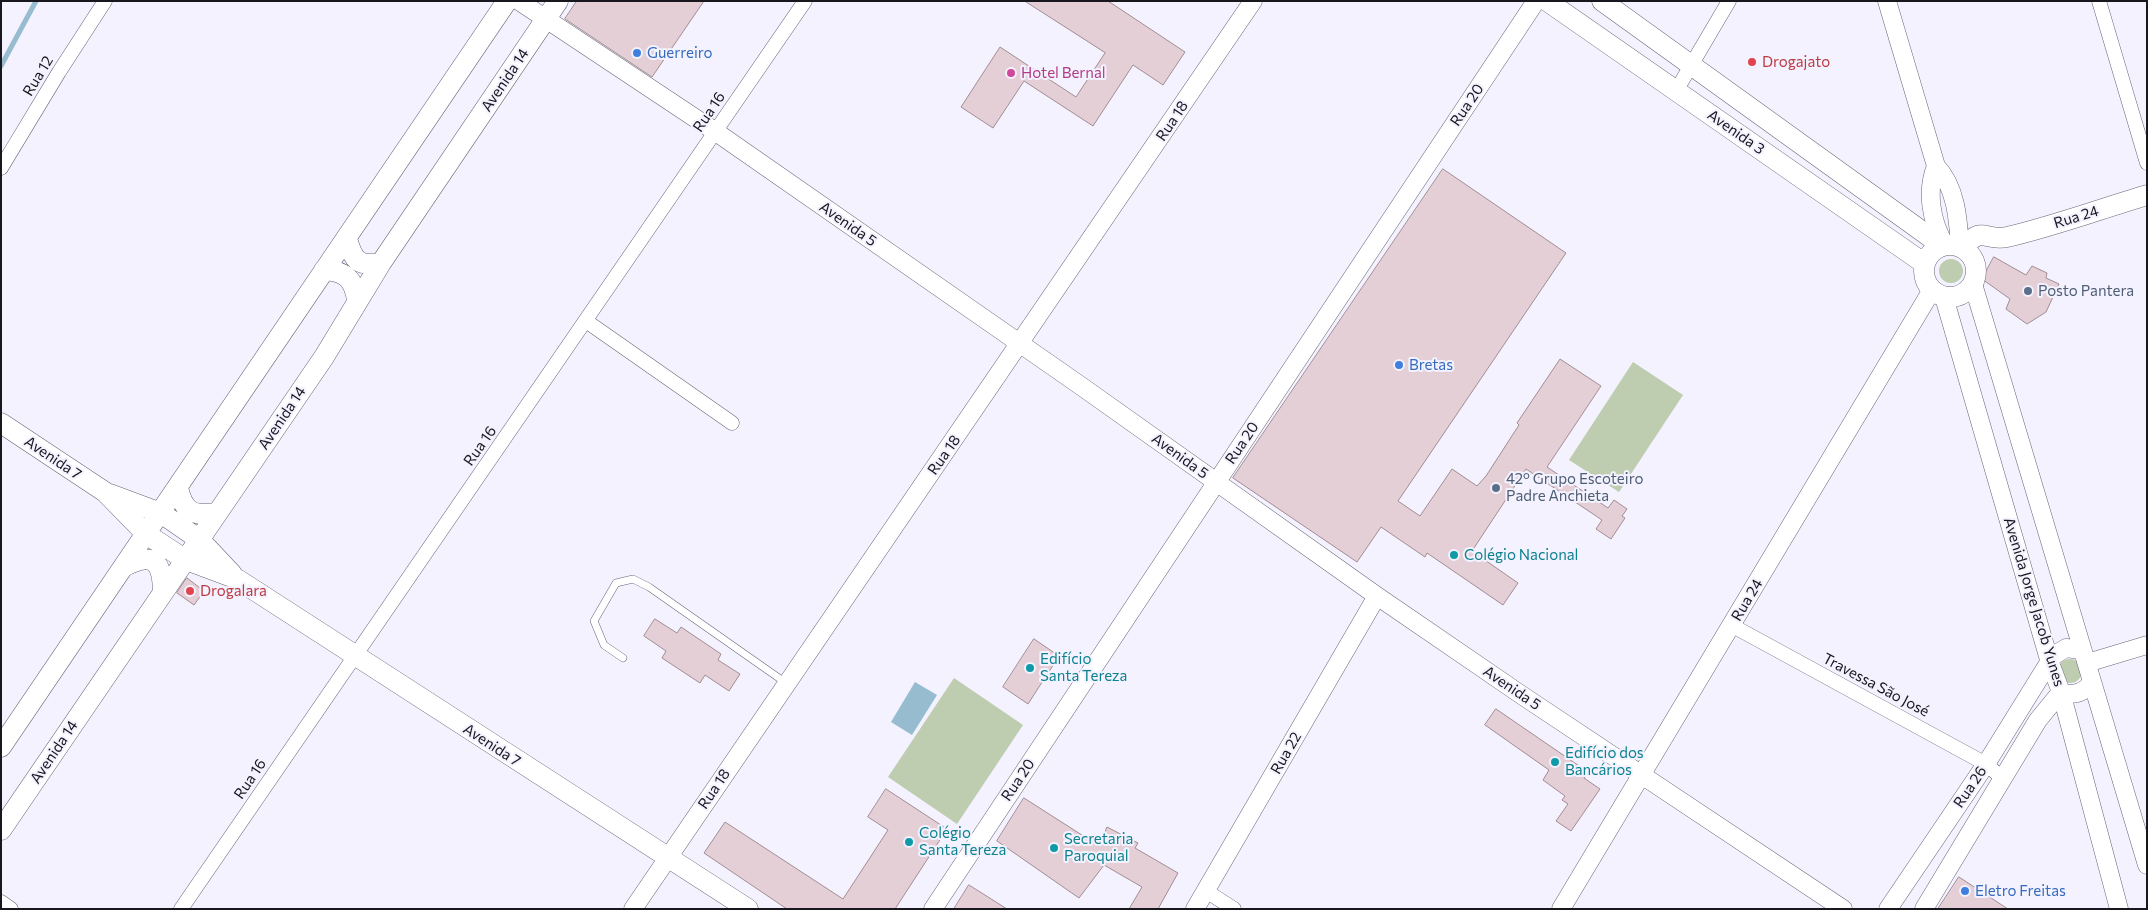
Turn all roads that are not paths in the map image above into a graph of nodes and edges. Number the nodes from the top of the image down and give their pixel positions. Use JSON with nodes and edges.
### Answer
{"nodes":[{"id":1,"x":105,"y":1,"type":"edge"},
{"id":2,"x":507,"y":1,"type":"edge"},
{"id":3,"x":519,"y":1,"type":"edge"},
{"id":4,"x":558,"y":1,"type":"edge"},
{"id":5,"x":805,"y":1,"type":"edge"},
{"id":6,"x":1253,"y":1,"type":"edge"},
{"id":7,"x":1536,"y":1,"type":"edge"},
{"id":8,"x":1547,"y":1,"type":"edge"},
{"id":9,"x":1602,"y":1,"type":"edge"},
{"id":10,"x":1729,"y":1,"type":"edge"},
{"id":11,"x":1887,"y":1,"type":"edge"},
{"id":12,"x":2099,"y":1,"type":"edge"},
{"id":13,"x":546,"y":20,"type":"junction"},
{"id":14,"x":1692,"y":65,"type":"junction"},
{"id":15,"x":1676,"y":91,"type":"junction"},
{"id":16,"x":716,"y":132,"type":"junction"},
{"id":17,"x":2147,"y":163,"type":"edge"},
{"id":18,"x":1936,"y":166,"type":"junction"},
{"id":19,"x":1,"y":168,"type":"edge"},
{"id":20,"x":2147,"y":195,"type":"edge"},
{"id":21,"x":2004,"y":238,"type":"junction"},
{"id":22,"x":347,"y":239,"type":"junction"},
{"id":23,"x":1952,"y":246,"type":"junction"},
{"id":24,"x":381,"y":263,"type":"junction"},
{"id":25,"x":1924,"y":264,"type":"junction"},
{"id":26,"x":1976,"y":264,"type":"junction"},
{"id":27,"x":324,"y":270,"type":"junction"},
{"id":28,"x":1973,"y":284,"type":"junction"},
{"id":29,"x":1938,"y":294,"type":"junction"},
{"id":30,"x":357,"y":300,"type":"junction"},
{"id":31,"x":586,"y":321,"type":"junction"},
{"id":32,"x":1020,"y":344,"type":"junction"},
{"id":33,"x":1,"y":423,"type":"edge"},
{"id":34,"x":732,"y":423,"type":"dead end"},
{"id":35,"x":1216,"y":482,"type":"junction"},
{"id":36,"x":178,"y":488,"type":"junction"},
{"id":37,"x":105,"y":492,"type":"junction"},
{"id":38,"x":161,"y":513,"type":"junction"},
{"id":39,"x":217,"y":513,"type":"junction"},
{"id":40,"x":146,"y":534,"type":"junction"},
{"id":41,"x":200,"y":540,"type":"junction"},
{"id":42,"x":186,"y":560,"type":"junction"},
{"id":43,"x":125,"y":566,"type":"junction"},
{"id":44,"x":237,"y":579,"type":"junction"},
{"id":45,"x":164,"y":591,"type":"junction"},
{"id":46,"x":1376,"y":596,"type":"junction"},
{"id":47,"x":1731,"y":625,"type":"junction"},
{"id":48,"x":2147,"y":645,"type":"edge"},
{"id":49,"x":354,"y":655,"type":"junction"},
{"id":50,"x":2084,"y":656,"type":"junction"},
{"id":51,"x":623,"y":658,"type":"dead end"},
{"id":52,"x":2050,"y":663,"type":"junction"},
{"id":53,"x":2092,"y":682,"type":"junction"},
{"id":54,"x":786,"y":683,"type":"junction"},
{"id":55,"x":2061,"y":692,"type":"junction"},
{"id":56,"x":1,"y":747,"type":"edge"},
{"id":57,"x":1986,"y":764,"type":"junction"},
{"id":58,"x":1641,"y":775,"type":"junction"},
{"id":59,"x":2002,"y":778,"type":"junction"},
{"id":60,"x":1,"y":830,"type":"edge"},
{"id":61,"x":667,"y":858,"type":"junction"},
{"id":62,"x":2147,"y":865,"type":"edge"},
{"id":63,"x":1206,"y":891,"type":"junction"},
{"id":64,"x":1,"y":902,"type":"edge"},
{"id":65,"x":11,"y":909,"type":"edge"},
{"id":66,"x":181,"y":909,"type":"edge"},
{"id":67,"x":633,"y":909,"type":"edge"},
{"id":68,"x":748,"y":909,"type":"edge"},
{"id":69,"x":933,"y":909,"type":"edge"},
{"id":70,"x":1196,"y":909,"type":"edge"},
{"id":71,"x":1234,"y":909,"type":"edge"},
{"id":72,"x":1561,"y":909,"type":"edge"},
{"id":73,"x":1842,"y":909,"type":"edge"},
{"id":74,"x":1888,"y":909,"type":"edge"},
{"id":75,"x":1924,"y":909,"type":"edge"},
{"id":76,"x":2120,"y":909,"type":"edge"}],
"edges":[{"from":1,"to":19,"type":"street","name":"Rua 12"},
{"from":2,"to":22,"type":"main road"},
{"from":3,"to":13,"type":"street","name":"Avenida 5"},
{"from":4,"to":13,"type":"main road","name":"Avenida 14"},
{"from":5,"to":16,"type":"street","name":"Rua 16"},
{"from":6,"to":32,"type":"street","name":"Rua 18"},
{"from":7,"to":35,"type":"street","name":"Rua 20"},
{"from":8,"to":15,"type":"main road","name":"Avenida 3"},
{"from":9,"to":14,"type":"main road","name":"Avenida 3"},
{"from":10,"to":14,"type":"street"},
{"from":11,"to":18,"type":"street"},
{"from":12,"to":17,"type":"street"},
{"from":13,"to":16,"type":"street","name":"Avenida 5"},
{"from":13,"to":24,"type":"main road","name":"Avenida 14"},
{"from":14,"to":15,"type":"street"},
{"from":14,"to":23,"type":"main road","name":"Avenida 3"},
{"from":15,"to":25,"type":"main road","name":"Avenida 3"},
{"from":16,"to":31,"type":"street","name":"Rua 16"},
{"from":16,"to":32,"type":"street","name":"Avenida 5"},
{"from":18,"to":23,"type":"street"},
{"from":18,"to":23,"type":"street"},
{"from":20,"to":21,"type":"main road","name":"Rua 24"},
{"from":21,"to":23,"type":"main road","name":"Rua 24"},
{"from":21,"to":26,"type":"main road","name":"Rua 24"},
{"from":22,"to":24,"type":"main road"},
{"from":22,"to":27,"type":"main road"},
{"from":23,"to":25,"type":"main road","name":"Rua 24"},
{"from":23,"to":26,"type":"main road"},
{"from":24,"to":30,"type":"main road","name":"Avenida 14"},
{"from":25,"to":29,"type":"main road"},
{"from":26,"to":28,"type":"main road"},
{"from":27,"to":30,"type":"main road"},
{"from":27,"to":36,"type":"main road"},
{"from":28,"to":29,"type":"main road"},
{"from":28,"to":50,"type":"street","name":"Avenida Jorge Jacob Yunes"},
{"from":29,"to":47,"type":"street","name":"Rua 24"},
{"from":29,"to":52,"type":"street","name":"Avenida Jorge Jacob Yunes"},
{"from":30,"to":39,"type":"main road","name":"Avenida 14"},
{"from":31,"to":34,"type":"street"},
{"from":31,"to":49,"type":"street","name":"Rua 16"},
{"from":32,"to":35,"type":"street","name":"Avenida 5"},
{"from":32,"to":54,"type":"street","name":"Rua 18"},
{"from":33,"to":37,"type":"main road","name":"Avenida 7"},
{"from":35,"to":46,"type":"street","name":"Avenida 5"},
{"from":35,"to":69,"type":"street","name":"Rua 20"},
{"from":36,"to":38,"type":"main road"},
{"from":36,"to":39,"type":"main road"},
{"from":37,"to":38,"type":"main road","name":"Avenida 7"},
{"from":37,"to":40,"type":"main road","name":"Avenida 7"},
{"from":38,"to":40,"type":"main road"},
{"from":38,"to":41,"type":"main road","name":"Avenida 7"},
{"from":39,"to":41,"type":"main road","name":"Avenida 14"},
{"from":40,"to":42,"type":"main road","name":"Avenida 7"},
{"from":40,"to":43,"type":"main road"},
{"from":41,"to":42,"type":"main road","name":"Avenida 14"},
{"from":41,"to":44,"type":"main road","name":"Avenida 7"},
{"from":42,"to":44,"type":"main road","name":"Avenida 7"},
{"from":42,"to":45,"type":"main road","name":"Avenida 14"},
{"from":43,"to":45,"type":"main road"},
{"from":43,"to":56,"type":"main road"},
{"from":44,"to":49,"type":"main road","name":"Avenida 7"},
{"from":45,"to":60,"type":"main road","name":"Avenida 14"},
{"from":46,"to":58,"type":"street","name":"Avenida 5"},
{"from":46,"to":63,"type":"street","name":"Rua 22"},
{"from":47,"to":57,"type":"street","name":"Travessa São José"},
{"from":47,"to":58,"type":"street","name":"Rua 24"},
{"from":48,"to":50,"type":"street"},
{"from":49,"to":61,"type":"main road","name":"Avenida 7"},
{"from":49,"to":66,"type":"street","name":"Rua 16"},
{"from":50,"to":52,"type":"street"},
{"from":50,"to":53,"type":"street","name":"Avenida Jorge Jacob Yunes"},
{"from":51,"to":54,"type":"lane"},
{"from":52,"to":55,"type":"street","name":"Avenida Jorge Jacob Yunes"},
{"from":52,"to":57,"type":"street","name":"Rua 26"},
{"from":53,"to":55,"type":"street"},
{"from":53,"to":62,"type":"street","name":"Avenida Jorge Jacob Yunes"},
{"from":54,"to":61,"type":"street","name":"Rua 18"},
{"from":55,"to":59,"type":"street","name":"Rua 26"},
{"from":55,"to":76,"type":"street","name":"Avenida Jorge Jacob Yunes"},
{"from":57,"to":59,"type":"street","name":"Travessa São José"},
{"from":57,"to":74,"type":"street","name":"Rua 26"},
{"from":58,"to":72,"type":"street","name":"Rua 24"},
{"from":58,"to":73,"type":"street","name":"Avenida 5"},
{"from":59,"to":75,"type":"street","name":"Rua 26"},
{"from":61,"to":67,"type":"street","name":"Rua 18"},
{"from":61,"to":68,"type":"main road","name":"Avenida 7"},
{"from":63,"to":70,"type":"street","name":"Rua 22"},
{"from":63,"to":71,"type":"street"},
{"from":64,"to":65,"type":"street"}]}
